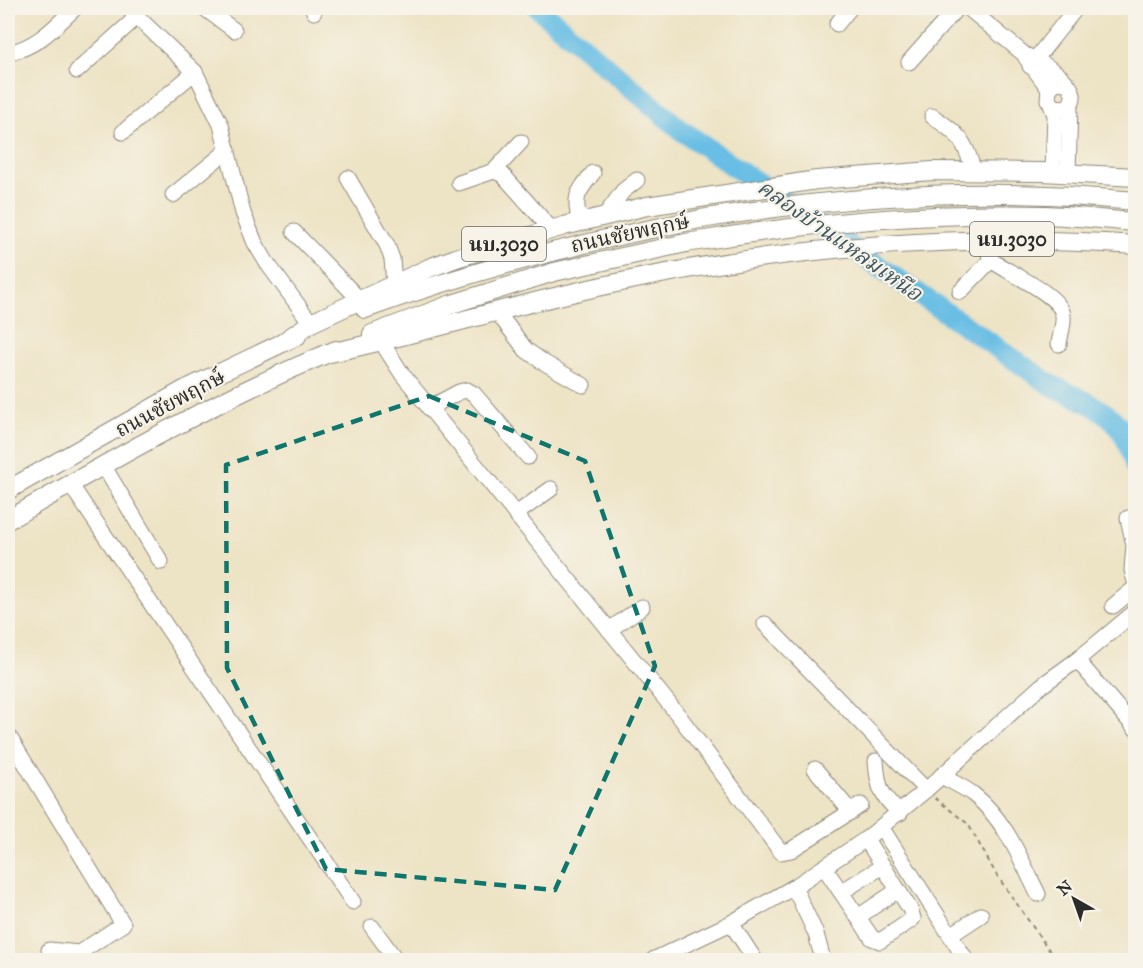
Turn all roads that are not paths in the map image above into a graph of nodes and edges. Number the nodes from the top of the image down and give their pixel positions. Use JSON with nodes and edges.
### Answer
{"nodes":[{"id":1,"x":75,"y":8,"type":"edge"},
{"id":2,"x":204,"y":8,"type":"edge"},
{"id":3,"x":850,"y":8,"type":"edge"},
{"id":4,"x":957,"y":8,"type":"edge"},
{"id":5,"x":968,"y":8,"type":"edge"},
{"id":6,"x":1076,"y":8,"type":"edge"},
{"id":7,"x":133,"y":12,"type":"edge"},
{"id":8,"x":837,"y":24,"type":"dead end"},
{"id":9,"x":234,"y":30,"type":"dead end"},
{"id":10,"x":8,"y":52,"type":"edge"},
{"id":11,"x":1031,"y":60,"type":"junction"},
{"id":12,"x":909,"y":62,"type":"dead end"},
{"id":13,"x":77,"y":71,"type":"dead end"},
{"id":14,"x":195,"y":72,"type":"junction"},
{"id":15,"x":1067,"y":83,"type":"junction"},
{"id":16,"x":1050,"y":97,"type":"junction"},
{"id":17,"x":1070,"y":105,"type":"junction"},
{"id":18,"x":932,"y":116,"type":"dead end"},
{"id":19,"x":123,"y":132,"type":"dead end"},
{"id":20,"x":521,"y":142,"type":"dead end"},
{"id":21,"x":228,"y":150,"type":"junction"},
{"id":22,"x":494,"y":171,"type":"junction"},
{"id":23,"x":974,"y":171,"type":"junction"},
{"id":24,"x":594,"y":173,"type":"dead end"},
{"id":25,"x":1061,"y":173,"type":"junction"},
{"id":26,"x":348,"y":178,"type":"dead end"},
{"id":27,"x":1136,"y":179,"type":"edge"},
{"id":28,"x":637,"y":180,"type":"dead end"},
{"id":29,"x":459,"y":183,"type":"dead end"},
{"id":30,"x":173,"y":195,"type":"dead end"},
{"id":31,"x":1136,"y":201,"type":"edge"},
{"id":32,"x":604,"y":217,"type":"junction"},
{"id":33,"x":580,"y":222,"type":"junction"},
{"id":34,"x":1136,"y":222,"type":"edge"},
{"id":35,"x":552,"y":230,"type":"junction"},
{"id":36,"x":294,"y":232,"type":"dead end"},
{"id":37,"x":984,"y":239,"type":"junction"},
{"id":38,"x":1136,"y":242,"type":"edge"},
{"id":39,"x":991,"y":260,"type":"junction"},
{"id":40,"x":394,"y":284,"type":"junction"},
{"id":41,"x":960,"y":292,"type":"dead end"},
{"id":42,"x":360,"y":300,"type":"junction"},
{"id":43,"x":495,"y":312,"type":"junction"},
{"id":44,"x":310,"y":323,"type":"junction"},
{"id":45,"x":285,"y":341,"type":"junction"},
{"id":46,"x":384,"y":341,"type":"junction"},
{"id":47,"x":1059,"y":344,"type":"dead end"},
{"id":48,"x":325,"y":354,"type":"junction"},
{"id":49,"x":583,"y":385,"type":"dead end"},
{"id":50,"x":429,"y":408,"type":"junction"},
{"id":51,"x":528,"y":457,"type":"dead end"},
{"id":52,"x":103,"y":465,"type":"junction"},
{"id":53,"x":44,"y":469,"type":"junction"},
{"id":54,"x":8,"y":484,"type":"edge"},
{"id":55,"x":64,"y":488,"type":"junction"},
{"id":56,"x":551,"y":489,"type":"dead end"},
{"id":57,"x":8,"y":490,"type":"edge"},
{"id":58,"x":516,"y":514,"type":"junction"},
{"id":59,"x":1128,"y":518,"type":"dead end"},
{"id":60,"x":8,"y":520,"type":"edge"},
{"id":61,"x":8,"y":528,"type":"edge"},
{"id":62,"x":161,"y":562,"type":"dead end"},
{"id":63,"x":1136,"y":586,"type":"edge"},
{"id":64,"x":1113,"y":606,"type":"dead end"},
{"id":65,"x":642,"y":607,"type":"dead end"},
{"id":66,"x":1136,"y":611,"type":"edge"},
{"id":67,"x":765,"y":624,"type":"dead end"},
{"id":68,"x":609,"y":630,"type":"junction"},
{"id":69,"x":1077,"y":660,"type":"junction"},
{"id":70,"x":1136,"y":729,"type":"edge"},
{"id":71,"x":8,"y":735,"type":"edge"},
{"id":72,"x":876,"y":761,"type":"dead end"},
{"id":73,"x":815,"y":769,"type":"dead end"},
{"id":74,"x":941,"y":776,"type":"junction"},
{"id":75,"x":926,"y":790,"type":"junction"},
{"id":76,"x":900,"y":813,"type":"junction"},
{"id":77,"x":881,"y":827,"type":"junction"},
{"id":78,"x":866,"y":839,"type":"junction"},
{"id":79,"x":883,"y":866,"type":"junction"},
{"id":80,"x":824,"y":867,"type":"junction"},
{"id":81,"x":794,"y":887,"type":"junction"},
{"id":82,"x":898,"y":890,"type":"junction"},
{"id":83,"x":841,"y":892,"type":"junction"},
{"id":84,"x":1038,"y":894,"type":"dead end"},
{"id":85,"x":353,"y":902,"type":"dead end"},
{"id":86,"x":981,"y":915,"type":"dead end"},
{"id":87,"x":858,"y":917,"type":"junction"},
{"id":88,"x":731,"y":923,"type":"junction"},
{"id":89,"x":372,"y":927,"type":"dead end"},
{"id":90,"x":951,"y":935,"type":"junction"},
{"id":91,"x":49,"y":950,"type":"dead end"},
{"id":92,"x":396,"y":960,"type":"edge"},
{"id":93,"x":653,"y":960,"type":"edge"},
{"id":94,"x":755,"y":960,"type":"edge"},
{"id":95,"x":823,"y":960,"type":"edge"},
{"id":96,"x":966,"y":960,"type":"edge"}],
"edges":[{"from":1,"to":10,"type":"street"},
{"from":2,"to":9,"type":"street"},
{"from":3,"to":8,"type":"street"},
{"from":4,"to":12,"type":"street"},
{"from":5,"to":11,"type":"street"},
{"from":6,"to":11,"type":"street"},
{"from":7,"to":13,"type":"street"},
{"from":7,"to":14,"type":"street"},
{"from":11,"to":15,"type":"street"},
{"from":11,"to":16,"type":"street"},
{"from":14,"to":19,"type":"street"},
{"from":14,"to":21,"type":"street"},
{"from":15,"to":16,"type":"street"},
{"from":15,"to":17,"type":"street"},
{"from":16,"to":17,"type":"street"},
{"from":16,"to":25,"type":"street"},
{"from":17,"to":25,"type":"street"},
{"from":18,"to":23,"type":"street"},
{"from":20,"to":22,"type":"street"},
{"from":21,"to":30,"type":"street"},
{"from":21,"to":44,"type":"street"},
{"from":22,"to":29,"type":"street"},
{"from":22,"to":35,"type":"street"},
{"from":23,"to":25,"type":"main road","name":"ถนนชัยพฤกษ์","number":"นบ.3030"},
{"from":23,"to":32,"type":"main road","name":"ถนนชัยพฤกษ์","number":"นบ.3030"},
{"from":24,"to":33,"type":"street"},
{"from":25,"to":27,"type":"main road","name":"ถนนชัยพฤกษ์","number":"นบ.3030"},
{"from":26,"to":40,"type":"street"},
{"from":27,"to":38,"type":"main road"},
{"from":28,"to":32,"type":"street"},
{"from":31,"to":45,"type":"main road","name":"ถนนชัยพฤกษ์","number":"นบ.3030","bridge":true},
{"from":32,"to":33,"type":"main road","name":"ถนนชัยพฤกษ์","number":"นบ.3030"},
{"from":33,"to":35,"type":"main road","name":"ถนนชัยพฤกษ์","number":"นบ.3030"},
{"from":34,"to":48,"type":"main road","name":"ถนนชัยพฤกษ์","number":"นบ.3030","bridge":true},
{"from":35,"to":40,"type":"main road","name":"ถนนชัยพฤกษ์","number":"นบ.3030"},
{"from":36,"to":42,"type":"street"},
{"from":37,"to":38,"type":"main road","number":"นบ.3030"},
{"from":37,"to":39,"type":"street"},
{"from":37,"to":43,"type":"main road","number":"นบ.3030"},
{"from":39,"to":41,"type":"street"},
{"from":39,"to":47,"type":"street"},
{"from":40,"to":42,"type":"main road","name":"ถนนชัยพฤกษ์","number":"นบ.3030"},
{"from":42,"to":44,"type":"main road","name":"ถนนชัยพฤกษ์","number":"นบ.3030"},
{"from":43,"to":46,"type":"main road"},
{"from":43,"to":49,"type":"street"},
{"from":44,"to":45,"type":"main road","name":"ถนนชัยพฤกษ์","number":"นบ.3030"},
{"from":45,"to":53,"type":"main road","name":"ถนนชัยพฤกษ์","number":"นบ.3030"},
{"from":46,"to":48,"type":"main road"},
{"from":46,"to":50,"type":"street"},
{"from":48,"to":52,"type":"main road","name":"ถนนชัยพฤกษ์","number":"นบ.3030"},
{"from":50,"to":51,"type":"street"},
{"from":50,"to":58,"type":"street"},
{"from":52,"to":55,"type":"main road","name":"ถนนชัยพฤกษ์","number":"นบ.3030"},
{"from":52,"to":62,"type":"street"},
{"from":53,"to":54,"type":"main road"},
{"from":53,"to":57,"type":"main road","name":"ถนนชัยพฤกษ์","number":"นบ.3030"},
{"from":55,"to":60,"type":"main road","name":"ถนนชัยพฤกษ์","number":"นบ.3030"},
{"from":55,"to":61,"type":"main road"},
{"from":55,"to":85,"type":"street"},
{"from":56,"to":58,"type":"street"},
{"from":58,"to":68,"type":"street"},
{"from":59,"to":63,"type":"street"},
{"from":63,"to":64,"type":"street"},
{"from":65,"to":68,"type":"street"},
{"from":66,"to":69,"type":"street"},
{"from":67,"to":75,"type":"street"},
{"from":68,"to":73,"type":"street"},
{"from":69,"to":70,"type":"street"},
{"from":69,"to":74,"type":"street"},
{"from":71,"to":91,"type":"street"},
{"from":72,"to":76,"type":"street"},
{"from":74,"to":75,"type":"street"},
{"from":74,"to":84,"type":"street"},
{"from":75,"to":76,"type":"street"},
{"from":76,"to":77,"type":"street"},
{"from":77,"to":78,"type":"street"},
{"from":77,"to":90,"type":"street"},
{"from":78,"to":79,"type":"street"},
{"from":78,"to":80,"type":"street"},
{"from":79,"to":82,"type":"street"},
{"from":79,"to":83,"type":"street"},
{"from":80,"to":81,"type":"street"},
{"from":80,"to":83,"type":"street"},
{"from":81,"to":88,"type":"street"},
{"from":81,"to":95,"type":"street"},
{"from":82,"to":87,"type":"street"},
{"from":82,"to":87,"type":"street"},
{"from":83,"to":87,"type":"street"},
{"from":86,"to":90,"type":"street"},
{"from":88,"to":93,"type":"street"},
{"from":88,"to":94,"type":"street"},
{"from":89,"to":92,"type":"street"},
{"from":90,"to":96,"type":"street"}]}
